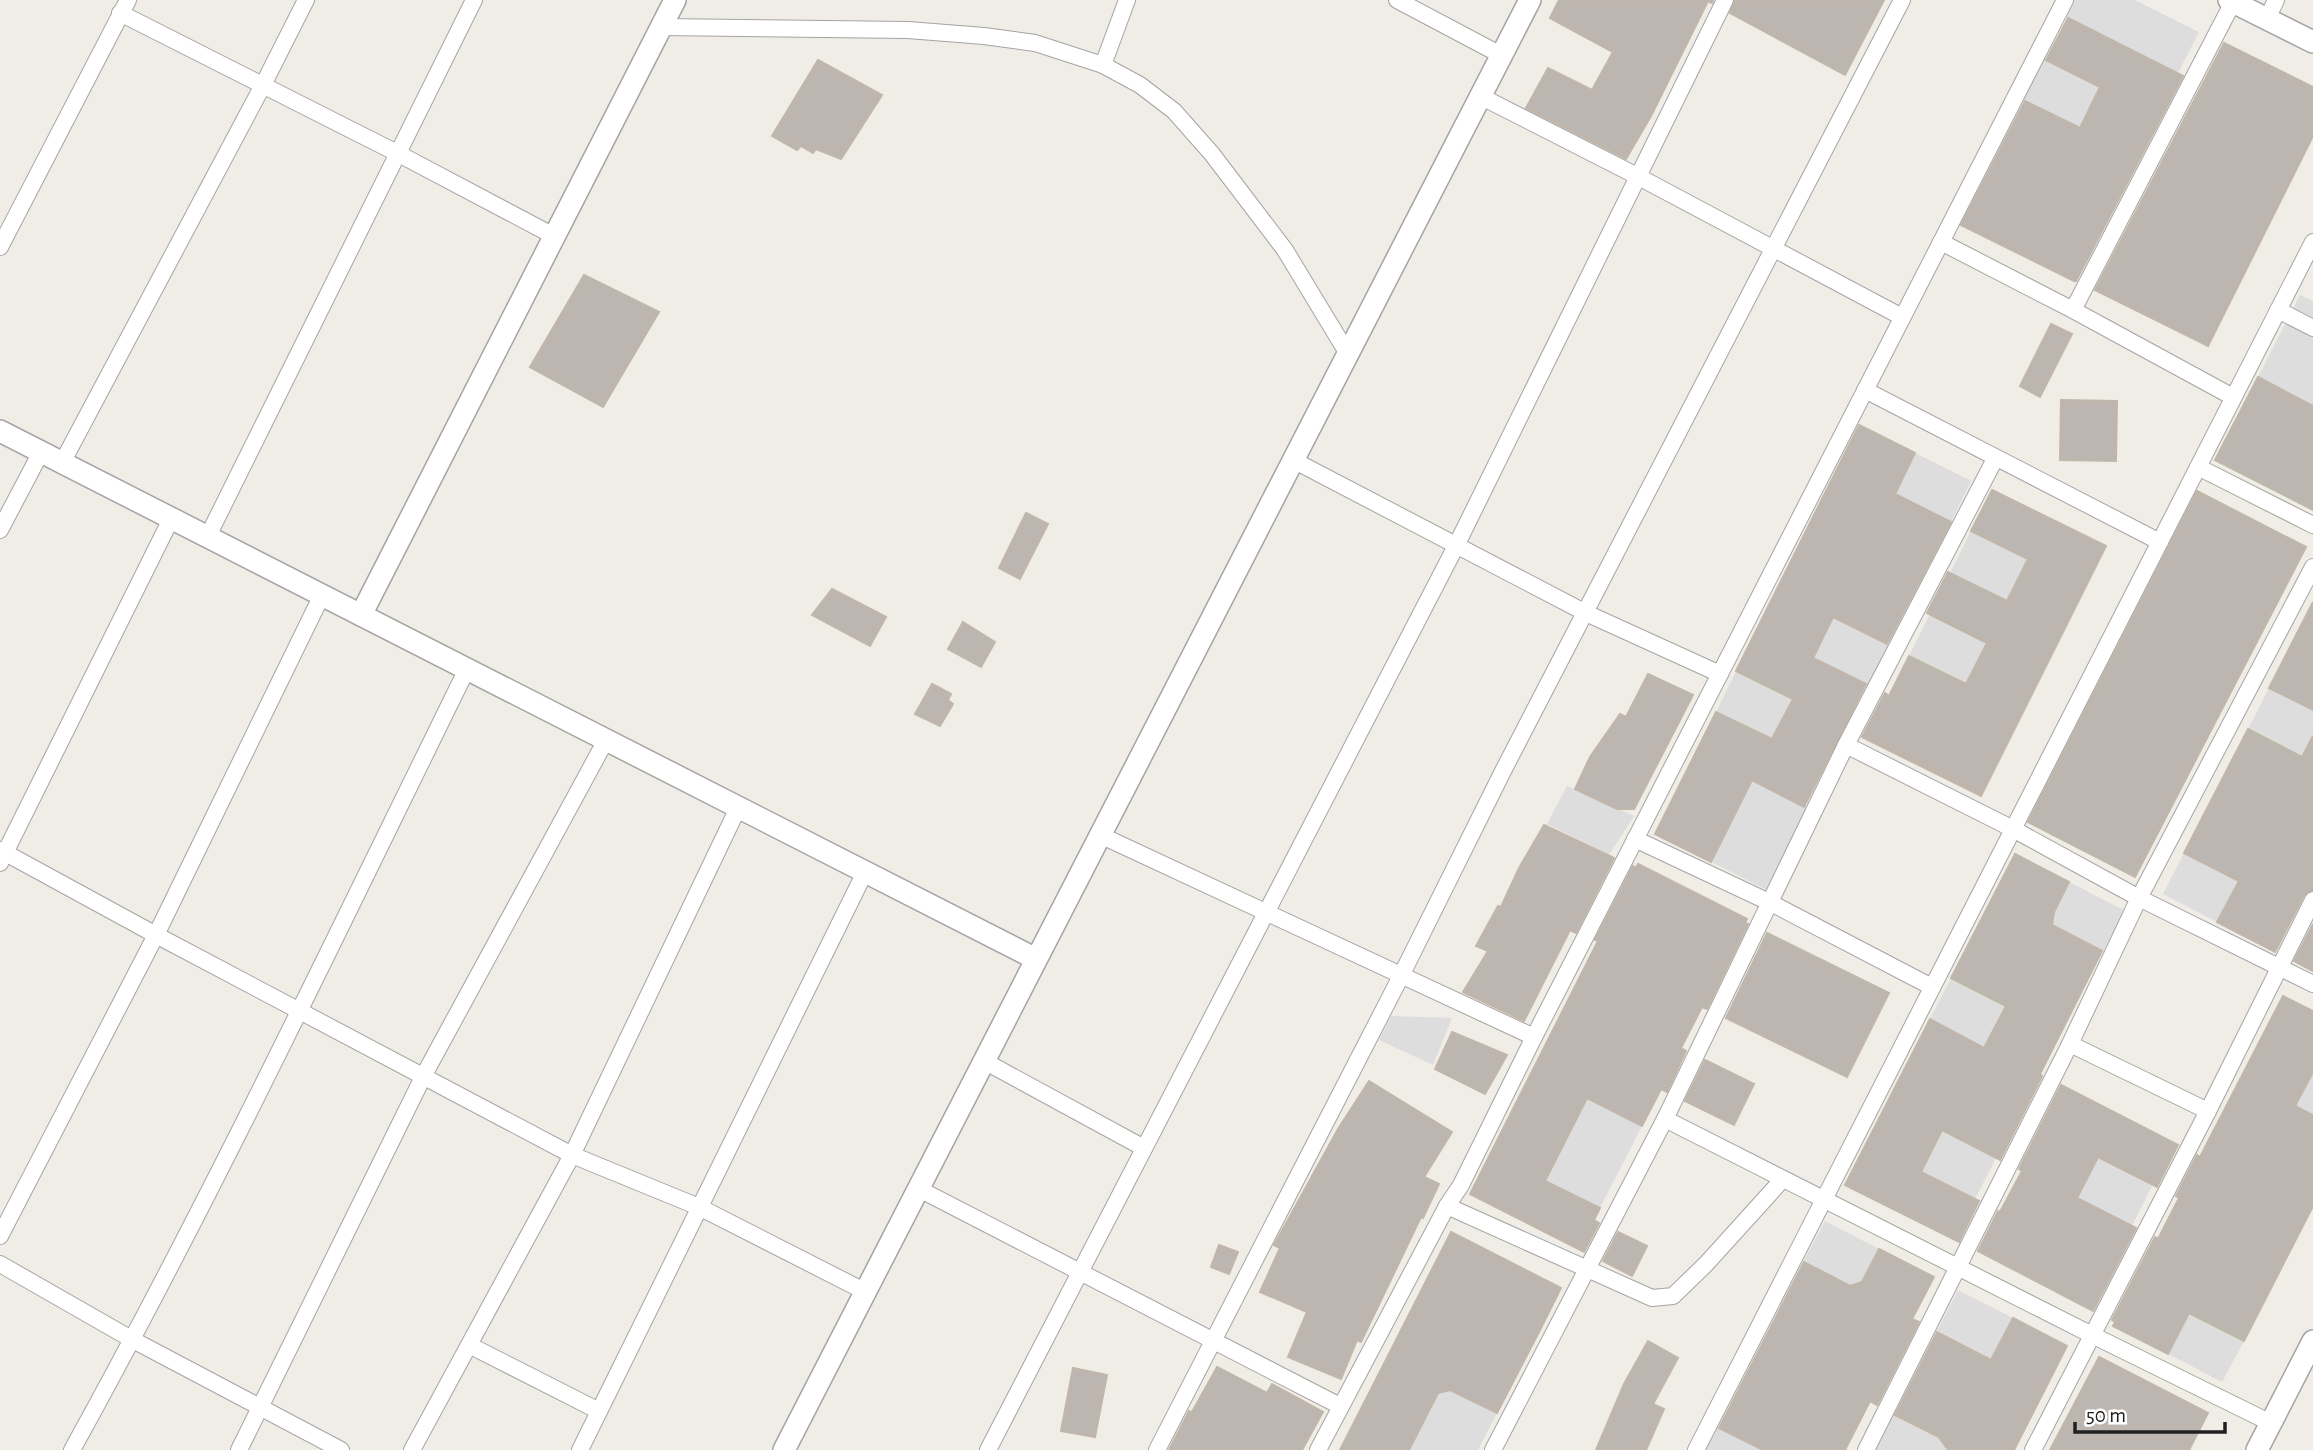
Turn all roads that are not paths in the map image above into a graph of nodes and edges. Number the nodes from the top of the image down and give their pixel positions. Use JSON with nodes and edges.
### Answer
{"nodes":[{"id":1,"x":306,"y":0,"type":"edge"},
{"id":2,"x":474,"y":0,"type":"edge"},
{"id":3,"x":674,"y":0,"type":"edge"},
{"id":4,"x":1127,"y":0,"type":"edge"},
{"id":5,"x":1397,"y":0,"type":"edge"},
{"id":6,"x":1530,"y":0,"type":"edge"},
{"id":7,"x":1725,"y":0,"type":"edge"},
{"id":8,"x":1902,"y":0,"type":"edge"},
{"id":9,"x":2065,"y":0,"type":"edge"},
{"id":10,"x":2231,"y":1,"type":"edge"},
{"id":11,"x":124,"y":7,"type":"edge"},
{"id":12,"x":2271,"y":10,"type":"edge"},
{"id":13,"x":661,"y":27,"type":"junction"},
{"id":14,"x":2313,"y":42,"type":"edge"},
{"id":15,"x":1501,"y":55,"type":"junction"},
{"id":16,"x":1104,"y":65,"type":"junction"},
{"id":17,"x":263,"y":85,"type":"junction"},
{"id":18,"x":1480,"y":96,"type":"junction"},
{"id":19,"x":397,"y":153,"type":"junction"},
{"id":20,"x":1637,"y":176,"type":"junction"},
{"id":21,"x":554,"y":236,"type":"junction"},
{"id":22,"x":1941,"y":242,"type":"junction"},
{"id":23,"x":2313,"y":242,"type":"edge"},
{"id":24,"x":0,"y":247,"type":"edge"},
{"id":25,"x":1775,"y":250,"type":"junction"},
{"id":26,"x":2073,"y":310,"type":"junction"},
{"id":27,"x":2278,"y":310,"type":"junction"},
{"id":28,"x":1902,"y":317,"type":"junction"},
{"id":29,"x":2313,"y":328,"type":"edge"},
{"id":30,"x":1348,"y":354,"type":"junction"},
{"id":31,"x":1865,"y":390,"type":"junction"},
{"id":32,"x":2234,"y":397,"type":"junction"},
{"id":33,"x":0,"y":431,"type":"edge"},
{"id":34,"x":41,"y":452,"type":"junction"},
{"id":35,"x":1995,"y":459,"type":"junction"},
{"id":36,"x":1293,"y":460,"type":"junction"},
{"id":37,"x":62,"y":463,"type":"junction"},
{"id":38,"x":2198,"y":467,"type":"junction"},
{"id":39,"x":171,"y":519,"type":"junction"},
{"id":40,"x":2313,"y":525,"type":"edge"},
{"id":41,"x":0,"y":530,"type":"edge"},
{"id":42,"x":208,"y":536,"type":"junction"},
{"id":43,"x":2160,"y":542,"type":"junction"},
{"id":44,"x":1456,"y":546,"type":"junction"},
{"id":45,"x":2313,"y":568,"type":"edge"},
{"id":46,"x":322,"y":595,"type":"junction"},
{"id":47,"x":1586,"y":613,"type":"junction"},
{"id":48,"x":361,"y":615,"type":"junction"},
{"id":49,"x":467,"y":669,"type":"junction"},
{"id":50,"x":1720,"y":674,"type":"junction"},
{"id":51,"x":606,"y":740,"type":"junction"},
{"id":52,"x":1846,"y":745,"type":"junction"},
{"id":53,"x":738,"y":808,"type":"junction"},
{"id":54,"x":2013,"y":829,"type":"junction"},
{"id":55,"x":1100,"y":835,"type":"junction"},
{"id":56,"x":1635,"y":839,"type":"junction"},
{"id":57,"x":2,"y":855,"type":"edge"},
{"id":58,"x":865,"y":872,"type":"junction"},
{"id":59,"x":2139,"y":898,"type":"junction"},
{"id":60,"x":2313,"y":900,"type":"edge"},
{"id":61,"x":1771,"y":903,"type":"junction"},
{"id":62,"x":1266,"y":913,"type":"junction"},
{"id":63,"x":156,"y":935,"type":"junction"},
{"id":64,"x":1036,"y":959,"type":"junction"},
{"id":65,"x":2278,"y":967,"type":"junction"},
{"id":66,"x":1401,"y":976,"type":"junction"},
{"id":67,"x":2313,"y":984,"type":"edge"},
{"id":68,"x":1932,"y":987,"type":"junction"},
{"id":69,"x":300,"y":1010,"type":"junction"},
{"id":70,"x":1534,"y":1037,"type":"junction"},
{"id":71,"x":2070,"y":1044,"type":"junction"},
{"id":72,"x":984,"y":1062,"type":"junction"},
{"id":73,"x":424,"y":1075,"type":"junction"},
{"id":74,"x":2208,"y":1111,"type":"junction"},
{"id":75,"x":1665,"y":1119,"type":"junction"},
{"id":76,"x":1144,"y":1148,"type":"junction"},
{"id":77,"x":572,"y":1154,"type":"junction"},
{"id":78,"x":1782,"y":1180,"type":"junction"},
{"id":79,"x":919,"y":1189,"type":"junction"},
{"id":80,"x":1825,"y":1198,"type":"junction"},
{"id":81,"x":1447,"y":1206,"type":"junction"},
{"id":82,"x":699,"y":1207,"type":"junction"},
{"id":83,"x":0,"y":1236,"type":"edge"},
{"id":84,"x":0,"y":1264,"type":"edge"},
{"id":85,"x":1959,"y":1266,"type":"junction"},
{"id":86,"x":1587,"y":1270,"type":"junction"},
{"id":87,"x":1080,"y":1272,"type":"junction"},
{"id":88,"x":866,"y":1292,"type":"junction"},
{"id":89,"x":2092,"y":1335,"type":"junction"},
{"id":90,"x":133,"y":1340,"type":"junction"},
{"id":91,"x":1213,"y":1341,"type":"junction"},
{"id":92,"x":2313,"y":1341,"type":"edge"},
{"id":93,"x":469,"y":1345,"type":"junction"},
{"id":94,"x":1340,"y":1406,"type":"junction"},
{"id":95,"x":261,"y":1407,"type":"junction"},
{"id":96,"x":599,"y":1411,"type":"junction"},
{"id":97,"x":2271,"y":1423,"type":"junction"},
{"id":98,"x":72,"y":1450,"type":"edge"},
{"id":99,"x":239,"y":1450,"type":"edge"},
{"id":100,"x":341,"y":1450,"type":"edge"},
{"id":101,"x":412,"y":1450,"type":"edge"},
{"id":102,"x":580,"y":1450,"type":"edge"},
{"id":103,"x":784,"y":1450,"type":"edge"},
{"id":104,"x":988,"y":1450,"type":"edge"},
{"id":105,"x":1157,"y":1450,"type":"edge"},
{"id":106,"x":1318,"y":1450,"type":"edge"},
{"id":107,"x":1493,"y":1450,"type":"edge"},
{"id":108,"x":1696,"y":1450,"type":"edge"},
{"id":109,"x":1866,"y":1450,"type":"edge"},
{"id":110,"x":2033,"y":1450,"type":"edge"},
{"id":111,"x":2257,"y":1450,"type":"edge"}],
"edges":[{"from":1,"to":17,"type":"street"},
{"from":2,"to":19,"type":"street"},
{"from":3,"to":13,"type":"street"},
{"from":4,"to":16,"type":"street"},
{"from":5,"to":15,"type":"street"},
{"from":6,"to":15,"type":"street"},
{"from":7,"to":20,"type":"street"},
{"from":8,"to":25,"type":"street"},
{"from":9,"to":22,"type":"street"},
{"from":10,"to":12,"type":"street"},
{"from":10,"to":26,"type":"street"},
{"from":11,"to":17,"type":"street"},
{"from":11,"to":24,"type":"street"},
{"from":12,"to":14,"type":"street"},
{"from":13,"to":16,"type":"street"},
{"from":13,"to":21,"type":"street"},
{"from":15,"to":18,"type":"street"},
{"from":16,"to":30,"type":"street"},
{"from":17,"to":19,"type":"street"},
{"from":17,"to":37,"type":"street"},
{"from":18,"to":20,"type":"street"},
{"from":18,"to":30,"type":"street"},
{"from":19,"to":21,"type":"street"},
{"from":19,"to":42,"type":"street"},
{"from":20,"to":25,"type":"street"},
{"from":20,"to":44,"type":"street"},
{"from":21,"to":48,"type":"street"},
{"from":22,"to":26,"type":"street"},
{"from":22,"to":28,"type":"street"},
{"from":23,"to":27,"type":"street"},
{"from":25,"to":28,"type":"street"},
{"from":25,"to":47,"type":"street"},
{"from":26,"to":32,"type":"street"},
{"from":27,"to":29,"type":"street"},
{"from":27,"to":32,"type":"street"},
{"from":28,"to":31,"type":"street"},
{"from":30,"to":36,"type":"street"},
{"from":31,"to":35,"type":"street"},
{"from":31,"to":50,"type":"street"},
{"from":32,"to":38,"type":"street"},
{"from":33,"to":34,"type":"street"},
{"from":34,"to":37,"type":"street"},
{"from":34,"to":41,"type":"street"},
{"from":35,"to":43,"type":"street"},
{"from":35,"to":52,"type":"street"},
{"from":36,"to":44,"type":"street"},
{"from":36,"to":55,"type":"street"},
{"from":37,"to":39,"type":"street"},
{"from":38,"to":40,"type":"street"},
{"from":38,"to":43,"type":"street"},
{"from":39,"to":42,"type":"street"},
{"from":39,"to":57,"type":"street"},
{"from":42,"to":46,"type":"street"},
{"from":43,"to":54,"type":"street"},
{"from":44,"to":47,"type":"street"},
{"from":44,"to":62,"type":"street"},
{"from":45,"to":59,"type":"street"},
{"from":46,"to":48,"type":"street"},
{"from":46,"to":63,"type":"street"},
{"from":47,"to":50,"type":"street"},
{"from":47,"to":66,"type":"street"},
{"from":48,"to":49,"type":"street"},
{"from":49,"to":51,"type":"street"},
{"from":49,"to":69,"type":"street"},
{"from":50,"to":56,"type":"street"},
{"from":51,"to":53,"type":"street"},
{"from":51,"to":73,"type":"street"},
{"from":52,"to":54,"type":"street"},
{"from":52,"to":61,"type":"street"},
{"from":53,"to":58,"type":"street"},
{"from":53,"to":77,"type":"street"},
{"from":54,"to":59,"type":"street"},
{"from":54,"to":68,"type":"street"},
{"from":55,"to":62,"type":"street"},
{"from":55,"to":64,"type":"street"},
{"from":56,"to":61,"type":"street"},
{"from":56,"to":70,"type":"street"},
{"from":57,"to":63,"type":"street"},
{"from":58,"to":64,"type":"street"},
{"from":58,"to":82,"type":"street"},
{"from":59,"to":65,"type":"street"},
{"from":59,"to":71,"type":"street"},
{"from":60,"to":65,"type":"street"},
{"from":61,"to":68,"type":"street"},
{"from":61,"to":75,"type":"street"},
{"from":62,"to":66,"type":"street"},
{"from":62,"to":76,"type":"street"},
{"from":63,"to":69,"type":"street"},
{"from":63,"to":83,"type":"street"},
{"from":64,"to":72,"type":"street"},
{"from":65,"to":67,"type":"street"},
{"from":65,"to":74,"type":"street"},
{"from":66,"to":70,"type":"street"},
{"from":66,"to":91,"type":"street"},
{"from":68,"to":80,"type":"street"},
{"from":69,"to":73,"type":"street"},
{"from":69,"to":90,"type":"street"},
{"from":70,"to":81,"type":"street"},
{"from":71,"to":74,"type":"street"},
{"from":71,"to":85,"type":"street"},
{"from":72,"to":76,"type":"street"},
{"from":72,"to":79,"type":"street"},
{"from":73,"to":77,"type":"street"},
{"from":73,"to":95,"type":"street"},
{"from":74,"to":89,"type":"street"},
{"from":75,"to":78,"type":"street"},
{"from":75,"to":86,"type":"street"},
{"from":76,"to":87,"type":"street"},
{"from":77,"to":82,"type":"street"},
{"from":77,"to":93,"type":"street"},
{"from":78,"to":80,"type":"street"},
{"from":78,"to":86,"type":"street"},
{"from":79,"to":87,"type":"street"},
{"from":79,"to":88,"type":"street"},
{"from":80,"to":85,"type":"street"},
{"from":80,"to":108,"type":"street"},
{"from":81,"to":86,"type":"street"},
{"from":81,"to":94,"type":"street"},
{"from":82,"to":88,"type":"street"},
{"from":82,"to":96,"type":"street"},
{"from":84,"to":90,"type":"street"},
{"from":85,"to":89,"type":"street"},
{"from":85,"to":109,"type":"street"},
{"from":86,"to":107,"type":"street"},
{"from":87,"to":91,"type":"street"},
{"from":87,"to":104,"type":"street"},
{"from":88,"to":103,"type":"street"},
{"from":89,"to":97,"type":"street"},
{"from":89,"to":110,"type":"street"},
{"from":90,"to":95,"type":"street"},
{"from":90,"to":98,"type":"street"},
{"from":91,"to":94,"type":"street"},
{"from":91,"to":105,"type":"street"},
{"from":92,"to":97,"type":"street"},
{"from":93,"to":96,"type":"street"},
{"from":93,"to":101,"type":"street"},
{"from":94,"to":106,"type":"street"},
{"from":95,"to":99,"type":"street"},
{"from":95,"to":100,"type":"street"},
{"from":96,"to":102,"type":"street"},
{"from":97,"to":111,"type":"street"}]}
